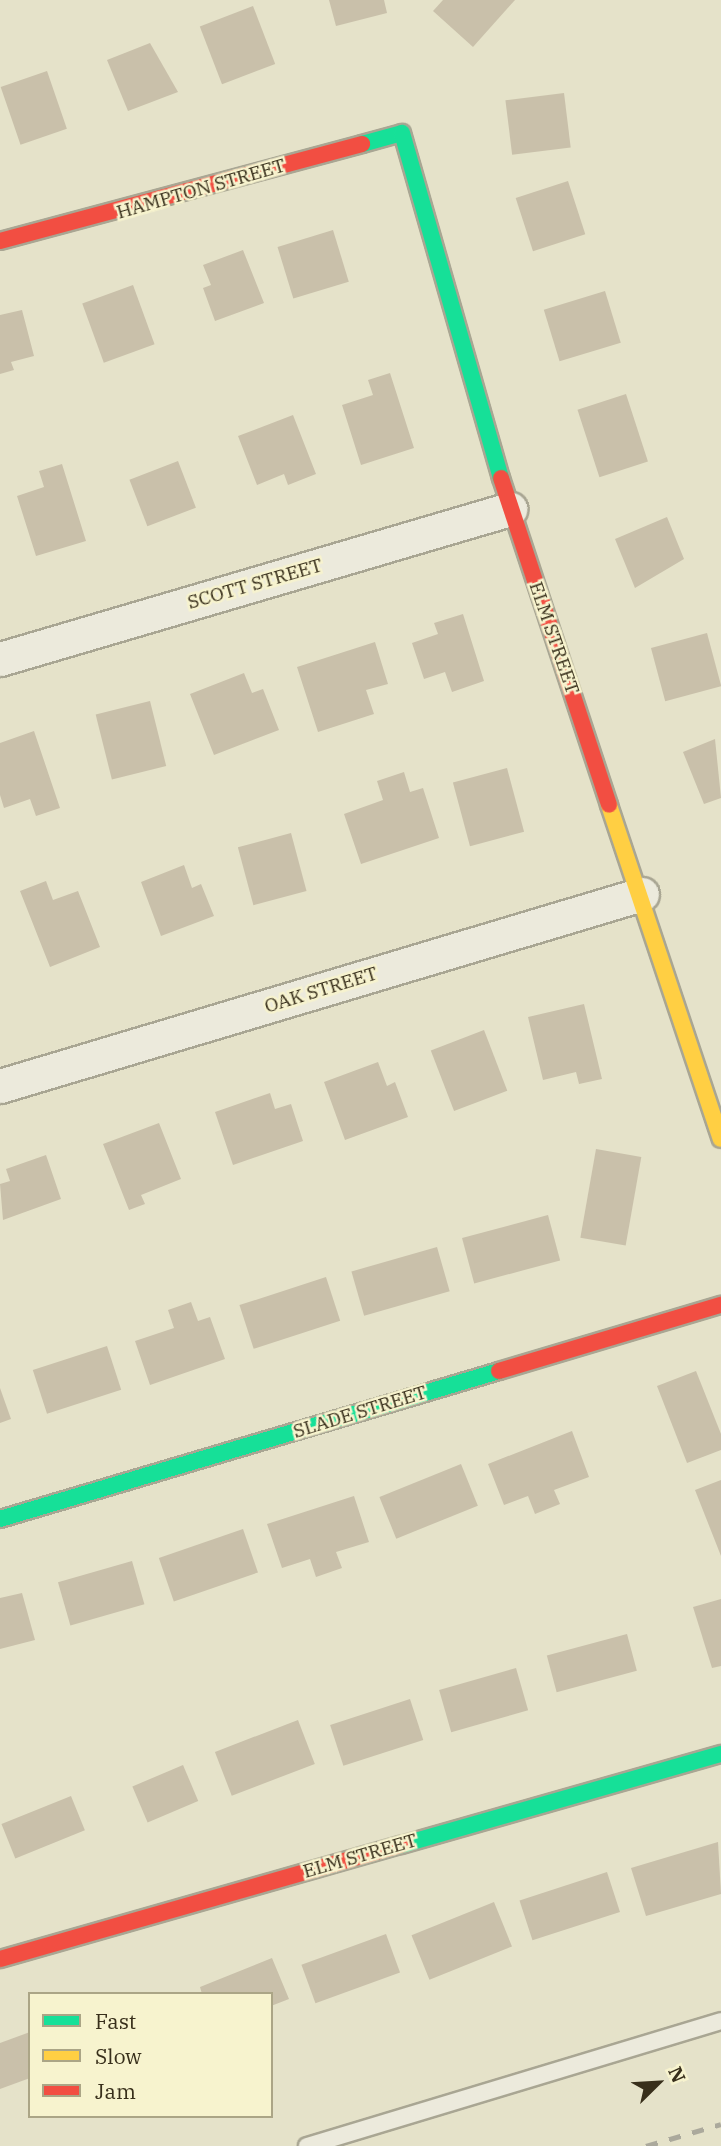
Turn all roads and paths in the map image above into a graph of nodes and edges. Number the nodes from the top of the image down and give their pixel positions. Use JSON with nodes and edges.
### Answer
{"nodes":[{"id":1,"x":402,"y":133,"type":"joint"},
{"id":2,"x":0,"y":241,"type":"edge"},
{"id":3,"x":510,"y":509,"type":"junction"},
{"id":4,"x":0,"y":659,"type":"edge"},
{"id":5,"x":642,"y":894,"type":"junction"},
{"id":6,"x":0,"y":1086,"type":"edge"},
{"id":7,"x":721,"y":1139,"type":"edge"},
{"id":8,"x":721,"y":1305,"type":"edge"},
{"id":9,"x":0,"y":1519,"type":"edge"},
{"id":10,"x":721,"y":1754,"type":"edge"},
{"id":11,"x":0,"y":1959,"type":"edge"},
{"id":12,"x":721,"y":2021,"type":"edge"},
{"id":13,"x":307,"y":2146,"type":"edge"}],
"edges":[{"from":1,"to":2,"type":"street","name":"HAMPTON STREET"},
{"from":1,"to":3,"type":"street","name":"ELM STREET"},
{"from":3,"to":4,"type":"street","name":"SCOTT STREET"},
{"from":3,"to":5,"type":"street","name":"ELM STREET"},
{"from":5,"to":6,"type":"street","name":"OAK STREET"},
{"from":5,"to":7,"type":"street","name":"ELM STREET"},
{"from":8,"to":9,"type":"street","name":"SLADE STREET"},
{"from":10,"to":11,"type":"street","name":"ELM STREET"},
{"from":12,"to":13,"type":"lane"}]}
